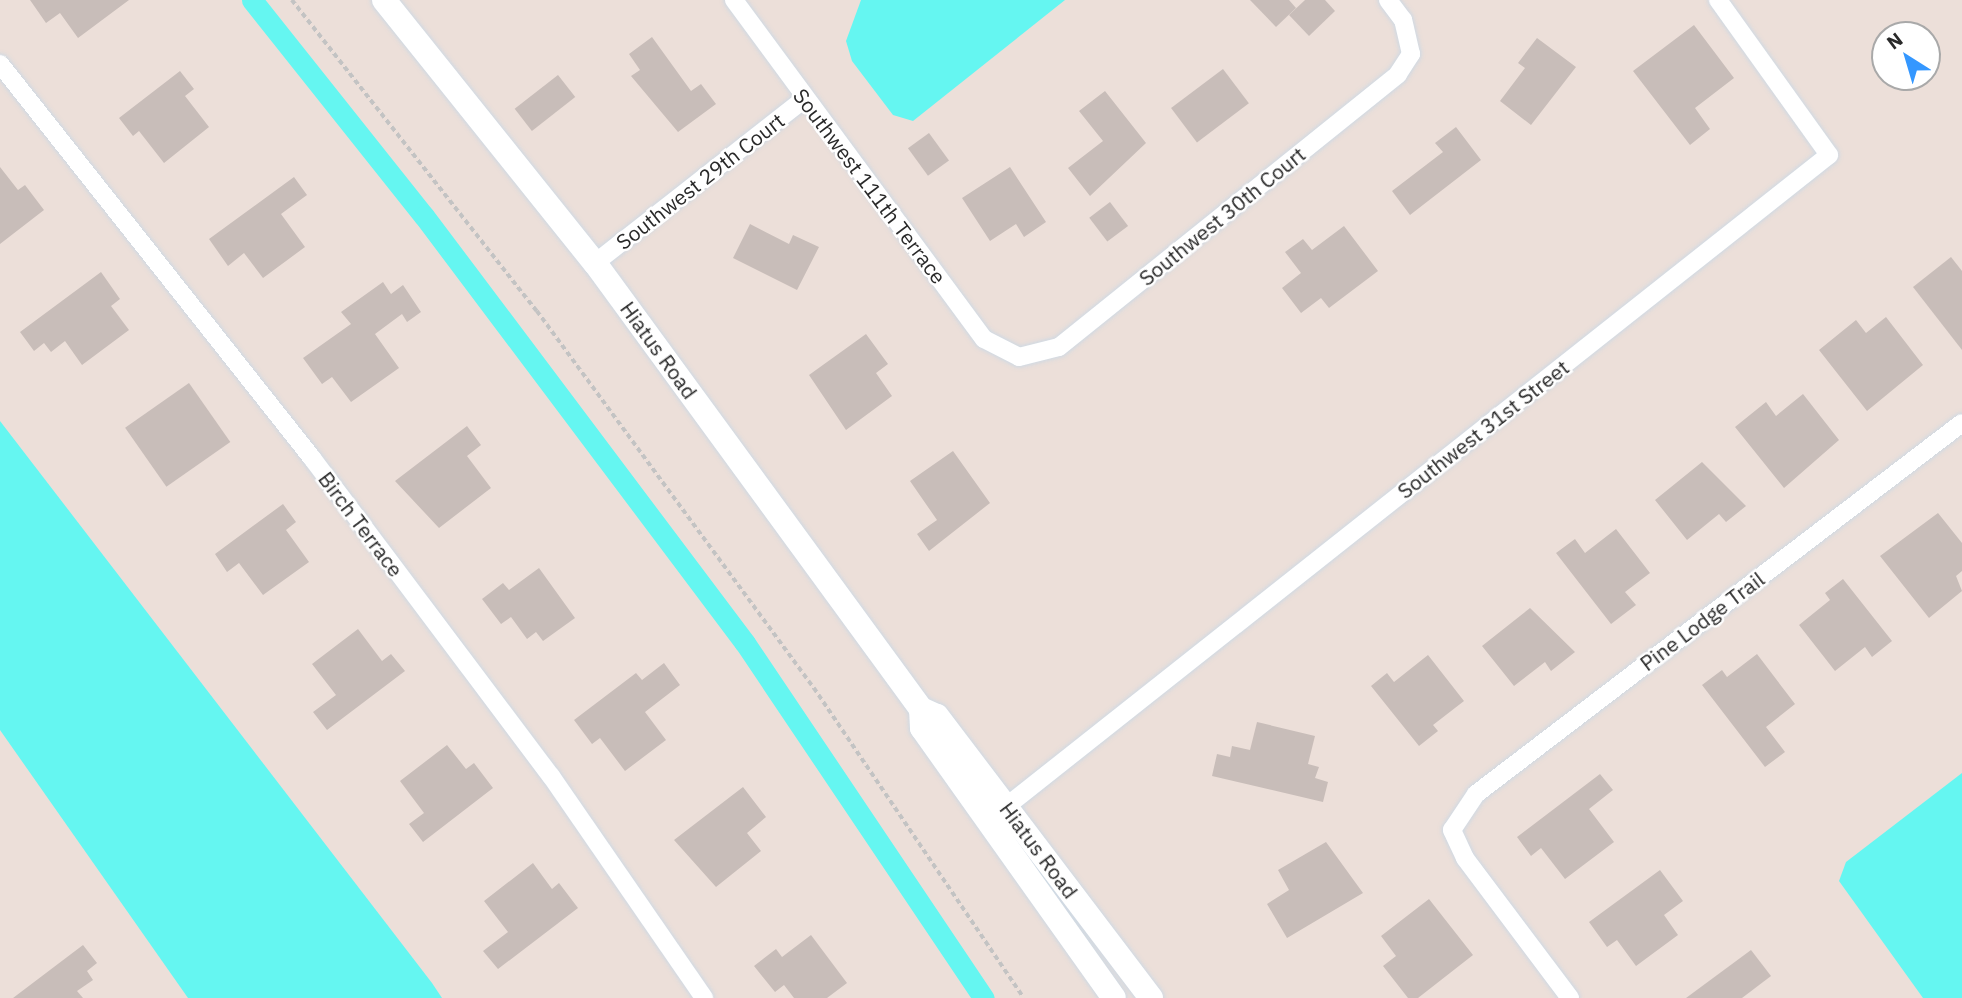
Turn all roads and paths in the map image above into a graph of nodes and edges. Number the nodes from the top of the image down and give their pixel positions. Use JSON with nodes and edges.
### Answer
{"nodes":[{"id":1,"x":292,"y":0,"type":"edge"},
{"id":2,"x":384,"y":0,"type":"edge"},
{"id":3,"x":734,"y":0,"type":"edge"},
{"id":4,"x":1388,"y":0,"type":"edge"},
{"id":5,"x":1718,"y":0,"type":"edge"},
{"id":6,"x":0,"y":64,"type":"edge"},
{"id":7,"x":804,"y":99,"type":"junction"},
{"id":8,"x":595,"y":263,"type":"junction"},
{"id":9,"x":1018,"y":357,"type":"joint"},
{"id":10,"x":1962,"y":423,"type":"edge"},
{"id":11,"x":996,"y":814,"type":"junction"},
{"id":12,"x":705,"y":998,"type":"edge"},
{"id":13,"x":1024,"y":998,"type":"edge"},
{"id":14,"x":1114,"y":998,"type":"edge"},
{"id":15,"x":1151,"y":998,"type":"edge"},
{"id":16,"x":1570,"y":998,"type":"edge"}],
"edges":[{"from":1,"to":13,"type":"path"},
{"from":2,"to":8,"type":"street","name":"Hiatus Road"},
{"from":3,"to":7,"type":"street","name":"Southwest 111th Terrace"},
{"from":4,"to":9,"type":"street","name":"Southwest 30th Court"},
{"from":5,"to":11,"type":"street","name":"Southwest 31st Street"},
{"from":6,"to":12,"type":"street","name":"Birch Terrace"},
{"from":7,"to":8,"type":"street","name":"Southwest 29th Court"},
{"from":7,"to":9,"type":"street","name":"Southwest 111th Terrace"},
{"from":8,"to":11,"type":"street","name":"Hiatus Road"},
{"from":10,"to":16,"type":"street","name":"Pine Lodge Trail"},
{"from":11,"to":14,"type":"street","name":"Hiatus Road"},
{"from":11,"to":15,"type":"street","name":"Hiatus Road"}]}
